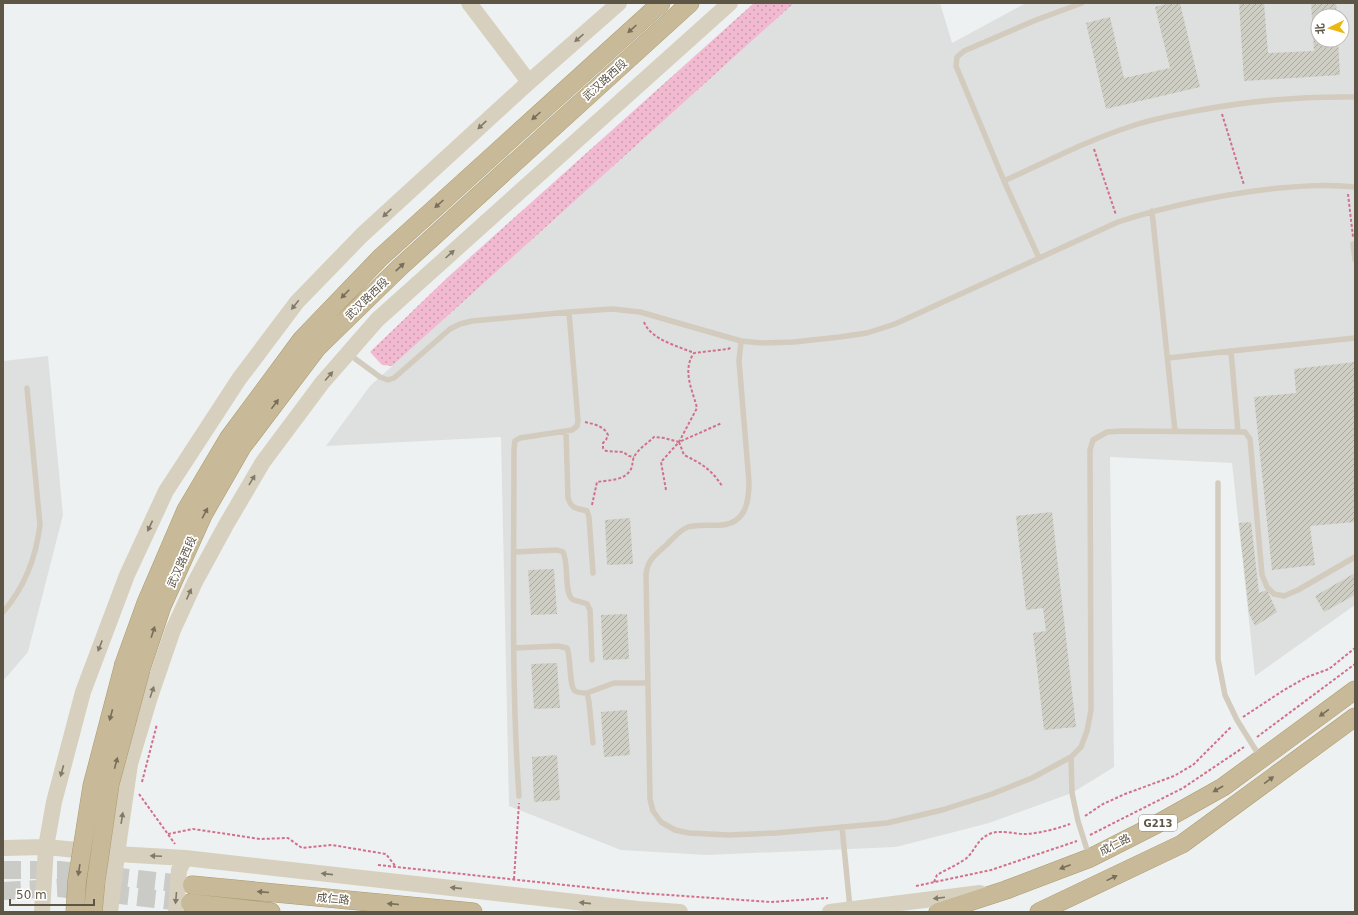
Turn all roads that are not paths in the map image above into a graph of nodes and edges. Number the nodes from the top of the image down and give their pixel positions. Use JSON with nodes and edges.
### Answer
{"nodes":[{"id":1,"x":469,"y":3,"type":"edge"},
{"id":2,"x":619,"y":3,"type":"edge"},
{"id":3,"x":661,"y":3,"type":"edge"},
{"id":4,"x":690,"y":3,"type":"edge"},
{"id":5,"x":730,"y":3,"type":"edge"},
{"id":6,"x":1082,"y":3,"type":"edge"},
{"id":7,"x":529,"y":82,"type":"junction"},
{"id":8,"x":1355,"y":97,"type":"edge"},
{"id":9,"x":1004,"y":181,"type":"junction"},
{"id":10,"x":1355,"y":187,"type":"edge"},
{"id":11,"x":1152,"y":211,"type":"junction"},
{"id":12,"x":1353,"y":244,"type":"road end"},
{"id":13,"x":1039,"y":258,"type":"junction"},
{"id":14,"x":1355,"y":260,"type":"edge"},
{"id":15,"x":569,"y":312,"type":"junction"},
{"id":16,"x":1355,"y":338,"type":"edge"},
{"id":17,"x":741,"y":341,"type":"junction"},
{"id":18,"x":1231,"y":351,"type":"junction"},
{"id":19,"x":348,"y":354,"type":"junction"},
{"id":20,"x":1168,"y":358,"type":"junction"},
{"id":21,"x":27,"y":388,"type":"dead end"},
{"id":22,"x":566,"y":431,"type":"junction"},
{"id":23,"x":1176,"y":431,"type":"junction"},
{"id":24,"x":1238,"y":432,"type":"junction"},
{"id":25,"x":1218,"y":483,"type":"dead end"},
{"id":26,"x":514,"y":552,"type":"junction"},
{"id":27,"x":1355,"y":558,"type":"edge"},
{"id":28,"x":593,"y":573,"type":"dead end"},
{"id":29,"x":3,"y":612,"type":"edge"},
{"id":30,"x":514,"y":648,"type":"junction"},
{"id":31,"x":592,"y":660,"type":"dead end"},
{"id":32,"x":133,"y":667,"type":"junction"},
{"id":33,"x":647,"y":683,"type":"junction"},
{"id":34,"x":1355,"y":690,"type":"edge"},
{"id":35,"x":587,"y":694,"type":"junction"},
{"id":36,"x":1355,"y":717,"type":"edge"},
{"id":37,"x":593,"y":743,"type":"dead end"},
{"id":38,"x":1071,"y":758,"type":"junction"},
{"id":39,"x":1262,"y":758,"type":"junction"},
{"id":40,"x":519,"y":796,"type":"road end"},
{"id":41,"x":842,"y":828,"type":"junction"},
{"id":42,"x":46,"y":847,"type":"junction"},
{"id":43,"x":3,"y":848,"type":"edge"},
{"id":44,"x":184,"y":851,"type":"junction"},
{"id":45,"x":117,"y":854,"type":"junction"},
{"id":46,"x":1090,"y":858,"type":"junction"},
{"id":47,"x":1006,"y":890,"type":"junction"},
{"id":48,"x":186,"y":900,"type":"edge"},
{"id":49,"x":849,"y":903,"type":"junction"},
{"id":50,"x":42,"y":912,"type":"edge"},
{"id":51,"x":75,"y":912,"type":"edge"},
{"id":52,"x":93,"y":912,"type":"edge"},
{"id":53,"x":110,"y":912,"type":"edge"},
{"id":54,"x":271,"y":912,"type":"edge"},
{"id":55,"x":473,"y":912,"type":"edge"},
{"id":56,"x":680,"y":912,"type":"edge"},
{"id":57,"x":830,"y":912,"type":"edge"},
{"id":58,"x":938,"y":912,"type":"edge"},
{"id":59,"x":1039,"y":912,"type":"edge"}],
"edges":[{"from":1,"to":7,"type":"main road"},
{"from":2,"to":7,"type":"main road","one_way":true},
{"from":3,"to":32,"type":"highway","name":"武汉路西段","one_way":true},
{"from":32,"to":4,"type":"highway","name":"武汉路西段","one_way":true},
{"from":19,"to":5,"type":"main road","one_way":true},
{"from":6,"to":9,"type":"lane"},
{"from":7,"to":42,"type":"main road","one_way":true},
{"from":8,"to":9,"type":"lane"},
{"from":9,"to":13,"type":"lane"},
{"from":10,"to":11,"type":"lane"},
{"from":11,"to":13,"type":"lane"},
{"from":11,"to":20,"type":"lane"},
{"from":12,"to":14,"type":"lane"},
{"from":13,"to":17,"type":"lane"},
{"from":15,"to":17,"type":"lane"},
{"from":15,"to":19,"type":"lane"},
{"from":15,"to":22,"type":"lane"},
{"from":16,"to":18,"type":"lane"},
{"from":17,"to":33,"type":"lane"},
{"from":18,"to":20,"type":"lane"},
{"from":18,"to":24,"type":"lane"},
{"from":45,"to":19,"type":"main road","one_way":true},
{"from":20,"to":23,"type":"lane"},
{"from":21,"to":29,"type":"lane"},
{"from":22,"to":26,"type":"lane"},
{"from":22,"to":28,"type":"lane"},
{"from":23,"to":24,"type":"lane"},
{"from":23,"to":38,"type":"lane"},
{"from":24,"to":27,"type":"lane"},
{"from":25,"to":39,"type":"lane"},
{"from":26,"to":30,"type":"lane"},
{"from":26,"to":31,"type":"lane"},
{"from":30,"to":35,"type":"lane"},
{"from":30,"to":40,"type":"lane"},
{"from":32,"to":51,"type":"highway","one_way":true,"bridge":true},
{"from":52,"to":32,"type":"highway","one_way":true,"bridge":true},
{"from":33,"to":35,"type":"lane"},
{"from":33,"to":41,"type":"lane"},
{"from":34,"to":39,"type":"highway","name":"成仁路","number":"G213","one_way":true},
{"from":35,"to":37,"type":"lane"},
{"from":59,"to":36,"type":"highway","number":"G213","one_way":true},
{"from":38,"to":41,"type":"lane"},
{"from":38,"to":46,"type":"lane"},
{"from":39,"to":46,"type":"highway","name":"成仁路","number":"G213","one_way":true},
{"from":41,"to":49,"type":"lane"},
{"from":42,"to":43,"type":"main road"},
{"from":42,"to":45,"type":"main road"},
{"from":42,"to":50,"type":"main road"},
{"from":44,"to":45,"type":"main road","one_way":true},
{"from":44,"to":48,"type":"main road","one_way":true},
{"from":56,"to":44,"type":"main road","one_way":true},
{"from":45,"to":53,"type":"main road"},
{"from":46,"to":47,"type":"highway","name":"成仁路","number":"G213","one_way":true},
{"from":47,"to":49,"type":"main road","one_way":true},
{"from":47,"to":58,"type":"highway","name":"成仁路","number":"G213"},
{"from":48,"to":54,"type":"highway"},
{"from":55,"to":48,"type":"highway","name":"成仁路","one_way":true},
{"from":49,"to":57,"type":"main road"}]}
